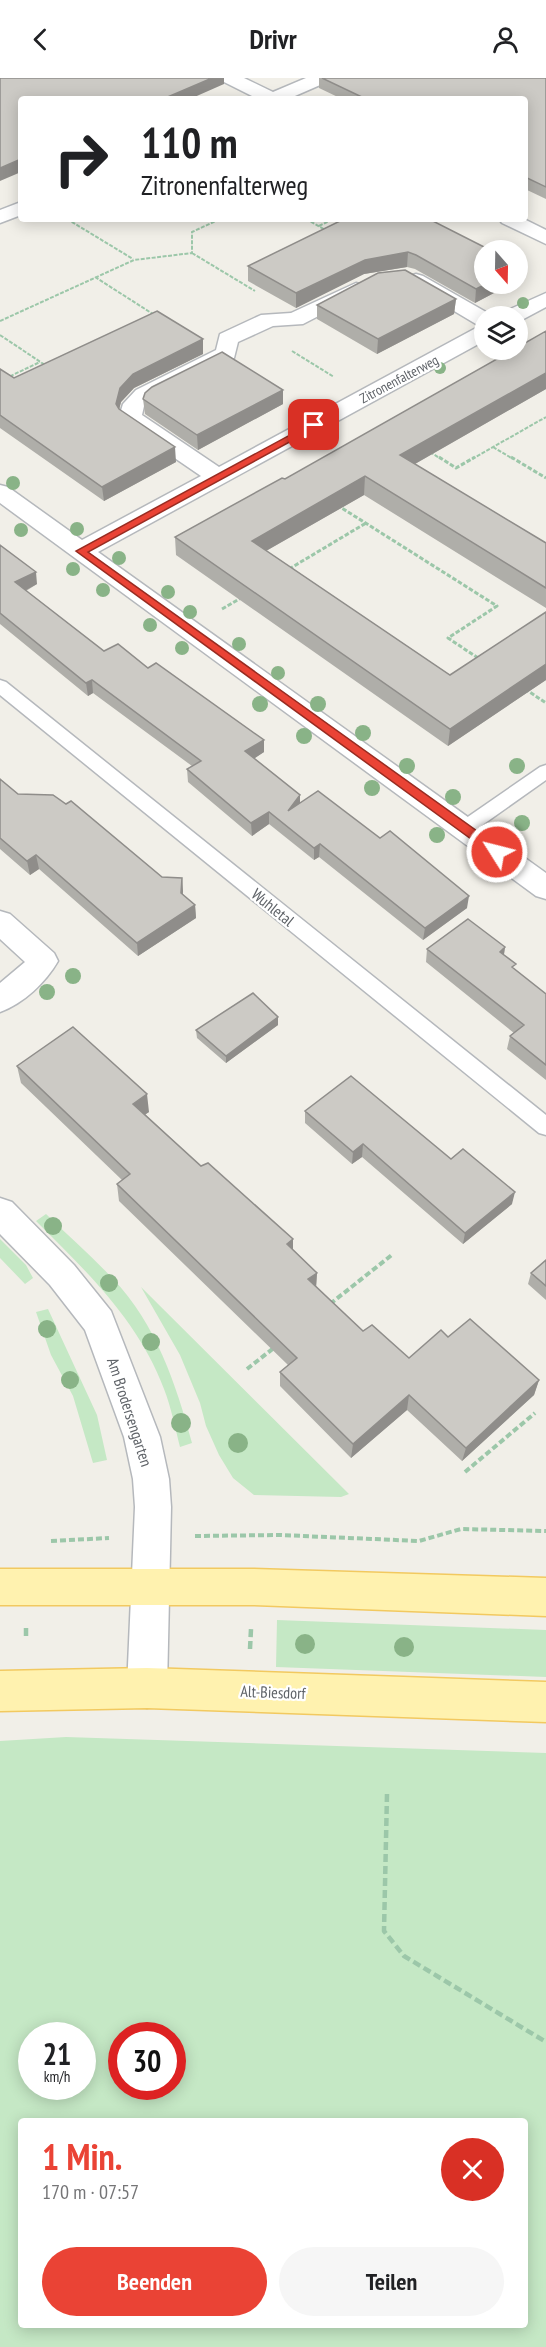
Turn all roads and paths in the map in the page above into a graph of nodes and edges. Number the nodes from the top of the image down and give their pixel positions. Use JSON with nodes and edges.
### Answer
{"nodes":[{"id":1,"x":230,"y":78,"type":"edge"},
{"id":2,"x":321,"y":78,"type":"edge"},
{"id":3,"x":267,"y":96,"type":"edge"},
{"id":4,"x":280,"y":96,"type":"edge"},
{"id":5,"x":18,"y":209,"type":"edge"},
{"id":6,"x":0,"y":217,"type":"edge"},
{"id":7,"x":72,"y":222,"type":"edge"},
{"id":8,"x":214,"y":222,"type":"edge"},
{"id":9,"x":311,"y":222,"type":"edge"},
{"id":10,"x":327,"y":222,"type":"edge"},
{"id":11,"x":515,"y":222,"type":"edge"},
{"id":12,"x":318,"y":226,"type":"junction"},
{"id":13,"x":328,"y":231,"type":"edge"},
{"id":14,"x":546,"y":238,"type":"edge"},
{"id":15,"x":192,"y":253,"type":"junction"},
{"id":16,"x":134,"y":260,"type":"junction"},
{"id":17,"x":95,"y":277,"type":"junction"},
{"id":18,"x":395,"y":277,"type":"edge"},
{"id":19,"x":372,"y":280,"type":"edge"},
{"id":20,"x":546,"y":299,"type":"edge"},
{"id":21,"x":528,"y":309,"type":"edge"},
{"id":22,"x":474,"y":313,"type":"edge"},
{"id":23,"x":299,"y":317,"type":"junction"},
{"id":24,"x":162,"y":320,"type":"edge"},
{"id":25,"x":0,"y":321,"type":"edge"},
{"id":26,"x":252,"y":328,"type":"junction"},
{"id":27,"x":0,"y":334,"type":"edge"},
{"id":28,"x":474,"y":338,"type":"edge"},
{"id":29,"x":41,"y":362,"type":"junction"},
{"id":30,"x":50,"y":368,"type":"edge"},
{"id":31,"x":0,"y":381,"type":"edge"},
{"id":32,"x":367,"y":396,"type":"junction"},
{"id":33,"x":546,"y":417,"type":"edge"},
{"id":34,"x":493,"y":447,"type":"junction"},
{"id":35,"x":427,"y":451,"type":"edge"},
{"id":36,"x":218,"y":477,"type":"junction"},
{"id":37,"x":546,"y":478,"type":"edge"},
{"id":38,"x":0,"y":492,"type":"edge"},
{"id":39,"x":336,"y":505,"type":"edge"},
{"id":40,"x":366,"y":524,"type":"junction"},
{"id":41,"x":81,"y":551,"type":"junction"},
{"id":42,"x":285,"y":572,"type":"edge"},
{"id":43,"x":244,"y":596,"type":"edge"},
{"id":44,"x":214,"y":614,"type":"dead end"},
{"id":45,"x":487,"y":664,"type":"edge"},
{"id":46,"x":517,"y":683,"type":"edge"},
{"id":47,"x":0,"y":686,"type":"edge"},
{"id":48,"x":546,"y":703,"type":"edge"},
{"id":49,"x":546,"y":771,"type":"edge"},
{"id":50,"x":465,"y":828,"type":"junction"},
{"id":51,"x":546,"y":888,"type":"edge"},
{"id":52,"x":0,"y":922,"type":"edge"},
{"id":53,"x":0,"y":1000,"type":"edge"},
{"id":54,"x":546,"y":1127,"type":"edge"},
{"id":55,"x":0,"y":1212,"type":"edge"},
{"id":56,"x":393,"y":1254,"type":"dead end"},
{"id":57,"x":329,"y":1304,"type":"edge"},
{"id":58,"x":284,"y":1340,"type":"edge"},
{"id":59,"x":247,"y":1369,"type":"dead end"},
{"id":60,"x":535,"y":1413,"type":"edge"},
{"id":61,"x":465,"y":1472,"type":"edge"},
{"id":62,"x":546,"y":1532,"type":"edge"},
{"id":63,"x":280,"y":1535,"type":"dead end"},
{"id":64,"x":152,"y":1586,"type":"junction"},
{"id":65,"x":0,"y":1587,"type":"edge"},
{"id":66,"x":546,"y":1597,"type":"edge"},
{"id":67,"x":251,"y":1620,"type":"dead end"},
{"id":68,"x":250,"y":1653,"type":"dead end"},
{"id":69,"x":147,"y":1688,"type":"junction"},
{"id":70,"x":0,"y":1691,"type":"edge"},
{"id":71,"x":546,"y":1702,"type":"edge"},
{"id":72,"x":387,"y":1794,"type":"dead end"},
{"id":73,"x":546,"y":2042,"type":"edge"}],
"edges":[{"from":1,"to":3,"type":"street"},
{"from":2,"to":4,"type":"street"},
{"from":5,"to":6,"type":"street"},
{"from":7,"to":16,"type":"path"},
{"from":8,"to":15,"type":"path"},
{"from":9,"to":12,"type":"path"},
{"from":10,"to":12,"type":"path"},
{"from":11,"to":14,"type":"street"},
{"from":12,"to":13,"type":"path"},
{"from":15,"to":16,"type":"path"},
{"from":15,"to":23,"type":"path"},
{"from":16,"to":17,"type":"path"},
{"from":17,"to":24,"type":"path"},
{"from":17,"to":25,"type":"path"},
{"from":18,"to":22,"type":"street"},
{"from":19,"to":23,"type":"street"},
{"from":20,"to":21,"type":"street"},
{"from":23,"to":26,"type":"street"},
{"from":26,"to":32,"type":"path"},
{"from":26,"to":36,"type":"street"},
{"from":27,"to":29,"type":"path"},
{"from":28,"to":32,"type":"street","name":"Zitronenfalterweg"},
{"from":29,"to":30,"type":"path"},
{"from":29,"to":31,"type":"path"},
{"from":32,"to":36,"type":"street","name":"Zitronenfalterweg"},
{"from":33,"to":34,"type":"path"},
{"from":34,"to":35,"type":"path"},
{"from":34,"to":37,"type":"path"},
{"from":36,"to":41,"type":"street","name":"Zitronenfalterweg"},
{"from":38,"to":41,"type":"street"},
{"from":39,"to":40,"type":"path"},
{"from":40,"to":42,"type":"path"},
{"from":40,"to":45,"type":"path"},
{"from":41,"to":50,"type":"street"},
{"from":43,"to":44,"type":"path"},
{"from":46,"to":48,"type":"path"},
{"from":47,"to":54,"type":"lane","name":"Wuhletal"},
{"from":49,"to":50,"type":"lane"},
{"from":50,"to":51,"type":"street"},
{"from":52,"to":53,"type":"street"},
{"from":55,"to":64,"type":"street","name":"Am Brodersengarten"},
{"from":56,"to":57,"type":"path"},
{"from":58,"to":59,"type":"path"},
{"from":60,"to":61,"type":"path"},
{"from":62,"to":63,"type":"path"},
{"from":64,"to":65,"type":"main road"},
{"from":64,"to":66,"type":"main road"},
{"from":64,"to":69,"type":"street","name":"Am Brodersengarten"},
{"from":67,"to":68,"type":"path"},
{"from":69,"to":70,"type":"main road","name":"Alt-Biesdorf"},
{"from":69,"to":71,"type":"main road","name":"Alt-Biesdorf"},
{"from":72,"to":73,"type":"path"}]}
